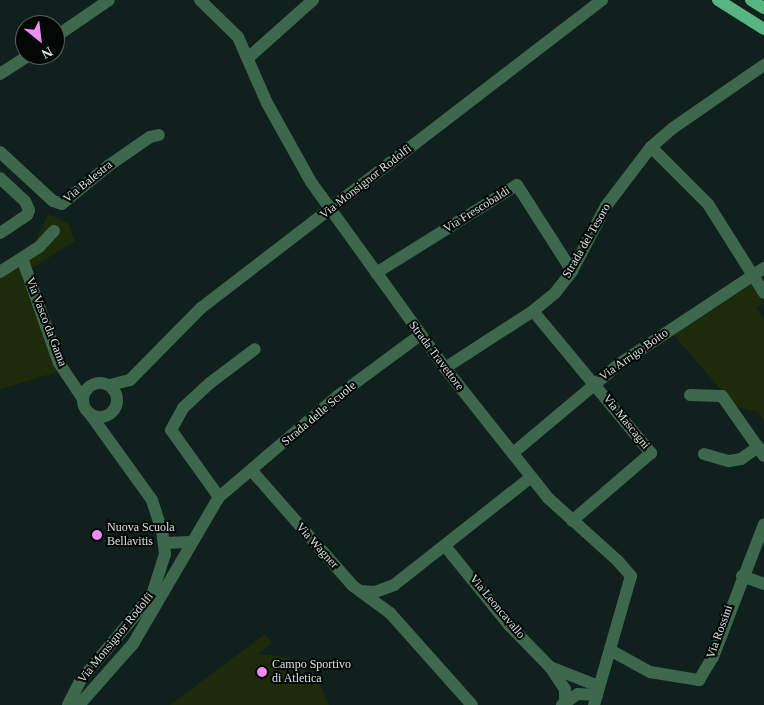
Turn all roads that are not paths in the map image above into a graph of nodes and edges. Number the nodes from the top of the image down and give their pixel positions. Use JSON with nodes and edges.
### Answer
{"nodes":[{"id":1,"x":109,"y":0,"type":"edge"},
{"id":2,"x":200,"y":0,"type":"edge"},
{"id":3,"x":313,"y":0,"type":"edge"},
{"id":4,"x":718,"y":0,"type":"edge"},
{"id":5,"x":751,"y":0,"type":"edge"},
{"id":6,"x":599,"y":1,"type":"edge"},
{"id":7,"x":764,"y":8,"type":"edge"},
{"id":8,"x":764,"y":28,"type":"edge"},
{"id":9,"x":65,"y":30,"type":"edge"},
{"id":10,"x":248,"y":58,"type":"junction"},
{"id":11,"x":15,"y":64,"type":"edge"},
{"id":12,"x":764,"y":65,"type":"edge"},
{"id":13,"x":0,"y":74,"type":"edge"},
{"id":14,"x":159,"y":135,"type":"dead end"},
{"id":15,"x":651,"y":148,"type":"junction"},
{"id":16,"x":0,"y":152,"type":"edge"},
{"id":17,"x":0,"y":178,"type":"edge"},
{"id":18,"x":332,"y":208,"type":"junction"},
{"id":19,"x":54,"y":231,"type":"dead end"},
{"id":20,"x":0,"y":233,"type":"edge"},
{"id":21,"x":24,"y":264,"type":"junction"},
{"id":22,"x":764,"y":268,"type":"edge"},
{"id":23,"x":572,"y":271,"type":"junction"},
{"id":24,"x":0,"y":272,"type":"edge"},
{"id":25,"x":376,"y":273,"type":"junction"},
{"id":26,"x":753,"y":276,"type":"junction"},
{"id":27,"x":764,"y":293,"type":"edge"},
{"id":28,"x":533,"y":311,"type":"junction"},
{"id":29,"x":420,"y":335,"type":"junction"},
{"id":30,"x":255,"y":349,"type":"dead end"},
{"id":31,"x":445,"y":368,"type":"junction"},
{"id":32,"x":66,"y":373,"type":"junction"},
{"id":33,"x":138,"y":374,"type":"junction"},
{"id":34,"x":95,"y":383,"type":"junction"},
{"id":35,"x":594,"y":384,"type":"junction"},
{"id":36,"x":110,"y":385,"type":"junction"},
{"id":37,"x":690,"y":395,"type":"dead end"},
{"id":38,"x":83,"y":399,"type":"junction"},
{"id":39,"x":117,"y":399,"type":"junction"},
{"id":40,"x":112,"y":411,"type":"junction"},
{"id":41,"x":90,"y":414,"type":"junction"},
{"id":42,"x":107,"y":437,"type":"junction"},
{"id":43,"x":761,"y":452,"type":"edge"},
{"id":44,"x":513,"y":453,"type":"junction"},
{"id":45,"x":704,"y":454,"type":"dead end"},
{"id":46,"x":252,"y":471,"type":"junction"},
{"id":47,"x":531,"y":477,"type":"junction"},
{"id":48,"x":220,"y":497,"type":"junction"},
{"id":49,"x":572,"y":521,"type":"junction"},
{"id":50,"x":764,"y":524,"type":"edge"},
{"id":51,"x":190,"y":542,"type":"junction"},
{"id":52,"x":164,"y":543,"type":"junction"},
{"id":53,"x":445,"y":546,"type":"junction"},
{"id":54,"x":742,"y":576,"type":"junction"},
{"id":55,"x":764,"y":584,"type":"edge"},
{"id":56,"x":394,"y":586,"type":"junction"},
{"id":57,"x":359,"y":591,"type":"junction"},
{"id":58,"x":390,"y":613,"type":"junction"},
{"id":59,"x":119,"y":634,"type":"junction"},
{"id":60,"x":136,"y":639,"type":"junction"},
{"id":61,"x":610,"y":650,"type":"junction"},
{"id":62,"x":550,"y":668,"type":"junction"},
{"id":63,"x":596,"y":696,"type":"edge"},
{"id":64,"x":564,"y":704,"type":"edge"},
{"id":65,"x":68,"y":705,"type":"edge"},
{"id":66,"x":79,"y":705,"type":"edge"},
{"id":67,"x":472,"y":705,"type":"edge"}],
"edges":[{"from":1,"to":9,"type":"street"},
{"from":2,"to":10,"type":"street","name":"Strada Travettore"},
{"from":3,"to":10,"type":"street"},
{"from":4,"to":8,"type":"main road"},
{"from":5,"to":7,"type":"main road"},
{"from":6,"to":18,"type":"street","name":"Via Monsignor Rodolfi"},
{"from":10,"to":18,"type":"street","name":"Strada Travettore"},
{"from":11,"to":13,"type":"street"},
{"from":12,"to":15,"type":"street","name":"Strada del Tesoro"},
{"from":14,"to":16,"type":"street","name":"Via Balestra"},
{"from":15,"to":23,"type":"street","name":"Strada del Tesoro"},
{"from":15,"to":26,"type":"street"},
{"from":17,"to":20,"type":"street"},
{"from":18,"to":25,"type":"street","name":"Strada Travettore"},
{"from":18,"to":33,"type":"street","name":"Via Monsignor Rodolfi"},
{"from":19,"to":21,"type":"street"},
{"from":21,"to":24,"type":"street"},
{"from":21,"to":32,"type":"street","name":"Via Vasco da Gama"},
{"from":22,"to":26,"type":"street","name":"Via Arrigo Boito"},
{"from":23,"to":25,"type":"street","name":"Via Frescobaldi"},
{"from":23,"to":28,"type":"street","name":"Strada del Tesoro"},
{"from":25,"to":29,"type":"street","name":"Strada Travettore"},
{"from":26,"to":27,"type":"street"},
{"from":26,"to":35,"type":"street","name":"Via Arrigo Boito"},
{"from":28,"to":31,"type":"street","name":"Strada del Tesoro"},
{"from":28,"to":35,"type":"street","name":"Via Mascagni"},
{"from":29,"to":31,"type":"street","name":"Strada Travettore"},
{"from":29,"to":46,"type":"street","name":"Strada delle Scuole"},
{"from":30,"to":48,"type":"street"},
{"from":31,"to":44,"type":"street","name":"Strada Travettore"},
{"from":32,"to":34,"type":"street","name":"Via Vasco da Gama"},
{"from":32,"to":38,"type":"street","name":"Via Vasco da Gama"},
{"from":33,"to":36,"type":"street","name":"Via Monsignor Rodolfi"},
{"from":33,"to":39,"type":"street","name":"Via Monsignor Rodolfi"},
{"from":34,"to":36,"type":"street","name":"Via Monsignor Rodolfi"},
{"from":34,"to":38,"type":"street"},
{"from":35,"to":44,"type":"street","name":"Via Arrigo Boito"},
{"from":35,"to":49,"type":"street","name":"Via Mascagni"},
{"from":36,"to":39,"type":"street"},
{"from":37,"to":43,"type":"street"},
{"from":38,"to":41,"type":"street","name":"Via Monsignor Rodolfi"},
{"from":39,"to":40,"type":"street","name":"Via Monsignor Rodolfi"},
{"from":40,"to":41,"type":"street"},
{"from":40,"to":42,"type":"street","name":"Via Monsignor Rodolfi"},
{"from":41,"to":42,"type":"street","name":"Via Monsignor Rodolfi"},
{"from":42,"to":52,"type":"street","name":"Via Monsignor Rodolfi"},
{"from":43,"to":45,"type":"street"},
{"from":44,"to":47,"type":"street","name":"Strada Travettore"},
{"from":46,"to":48,"type":"street","name":"Strada delle Scuole"},
{"from":46,"to":57,"type":"street","name":"Via Wagner"},
{"from":47,"to":49,"type":"street","name":"Strada Travettore"},
{"from":47,"to":53,"type":"street"},
{"from":48,"to":51,"type":"street","name":"Strada delle Scuole"},
{"from":49,"to":61,"type":"street","name":"Strada Travettore"},
{"from":50,"to":54,"type":"street","name":"Via Rossini"},
{"from":51,"to":52,"type":"street"},
{"from":51,"to":60,"type":"street","name":"Strada delle Scuole"},
{"from":52,"to":59,"type":"street","name":"Via Monsignor Rodolfi"},
{"from":53,"to":56,"type":"street"},
{"from":53,"to":62,"type":"street","name":"Via Leoncavallo"},
{"from":54,"to":55,"type":"street"},
{"from":54,"to":61,"type":"street","name":"Via Rossini"},
{"from":56,"to":57,"type":"street"},
{"from":56,"to":58,"type":"street"},
{"from":57,"to":58,"type":"street","name":"Via Wagner"},
{"from":58,"to":67,"type":"street","name":"Via Wagner"},
{"from":59,"to":60,"type":"street"},
{"from":59,"to":65,"type":"street","name":"Via Monsignor Rodolfi"},
{"from":60,"to":66,"type":"street","name":"Strada delle Scuole"},
{"from":61,"to":63,"type":"street","name":"Strada Travettore"},
{"from":62,"to":63,"type":"street","name":"Via Leoncavallo"},
{"from":62,"to":64,"type":"street","name":"Via Leoncavallo"},
{"from":63,"to":64,"type":"street"}]}
